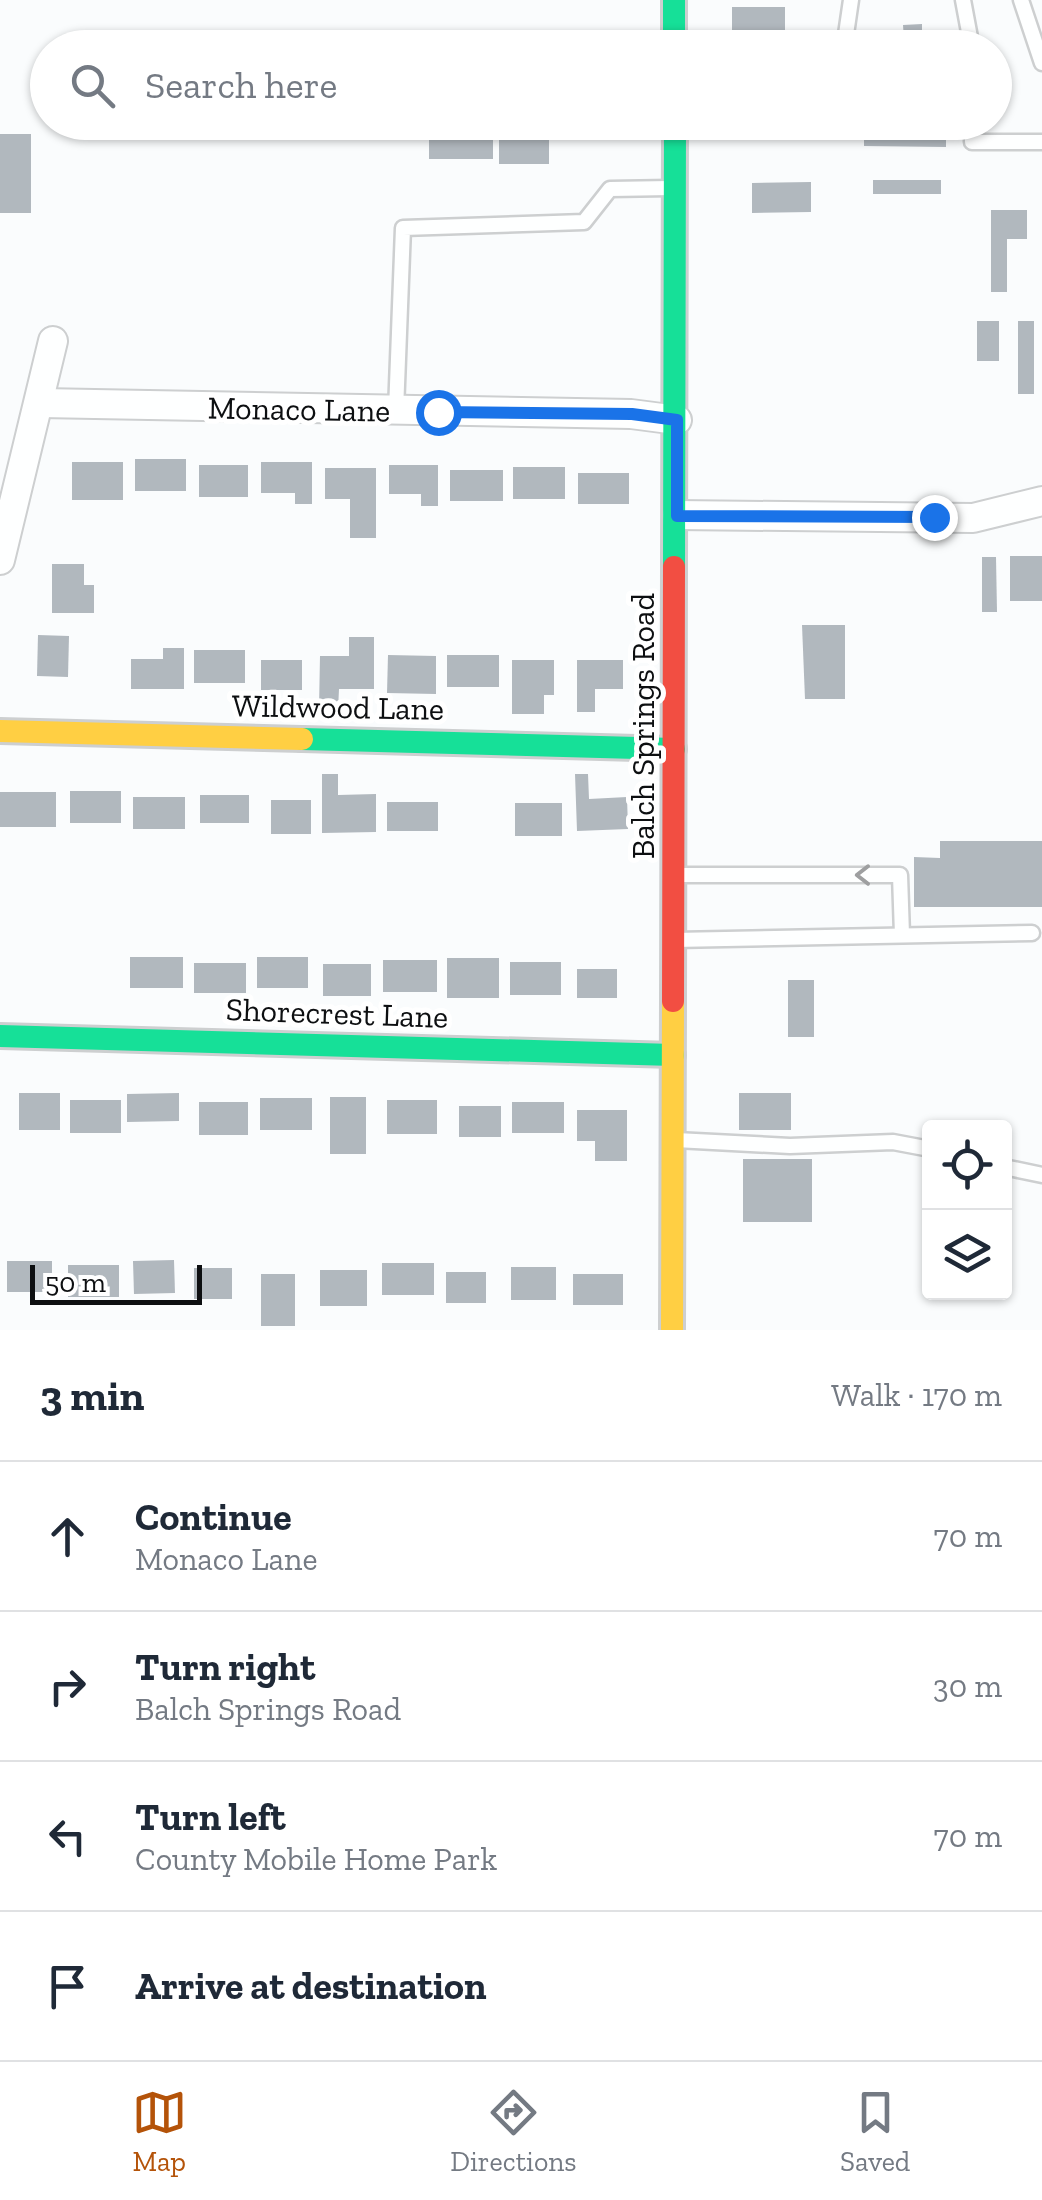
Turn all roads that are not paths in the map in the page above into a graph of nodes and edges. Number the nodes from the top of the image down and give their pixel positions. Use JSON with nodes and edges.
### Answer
{"nodes":[{"id":1,"x":674,"y":0,"type":"edge"},
{"id":2,"x":851,"y":0,"type":"edge"},
{"id":3,"x":963,"y":0,"type":"edge"},
{"id":4,"x":1021,"y":0,"type":"edge"},
{"id":5,"x":674,"y":30,"type":"edge"},
{"id":6,"x":847,"y":30,"type":"edge"},
{"id":7,"x":969,"y":30,"type":"edge"},
{"id":8,"x":1042,"y":63,"type":"edge"},
{"id":9,"x":675,"y":140,"type":"edge"},
{"id":10,"x":972,"y":140,"type":"edge"},
{"id":11,"x":1042,"y":142,"type":"edge"},
{"id":12,"x":676,"y":187,"type":"junction"},
{"id":13,"x":53,"y":341,"type":"dead end"},
{"id":14,"x":41,"y":403,"type":"junction"},
{"id":15,"x":396,"y":411,"type":"junction"},
{"id":16,"x":677,"y":420,"type":"junction"},
{"id":17,"x":1042,"y":501,"type":"edge"},
{"id":18,"x":677,"y":516,"type":"junction"},
{"id":19,"x":0,"y":560,"type":"edge"},
{"id":20,"x":0,"y":731,"type":"edge"},
{"id":21,"x":674,"y":749,"type":"junction"},
{"id":22,"x":674,"y":875,"type":"junction"},
{"id":23,"x":1032,"y":934,"type":"dead end"},
{"id":24,"x":902,"y":935,"type":"junction"},
{"id":25,"x":674,"y":940,"type":"junction"},
{"id":26,"x":0,"y":1036,"type":"edge"},
{"id":27,"x":673,"y":1055,"type":"junction"},
{"id":28,"x":672,"y":1140,"type":"junction"},
{"id":29,"x":922,"y":1147,"type":"edge"},
{"id":30,"x":1012,"y":1169,"type":"edge"},
{"id":31,"x":1042,"y":1175,"type":"edge"},
{"id":32,"x":672,"y":1330,"type":"edge"}],
"edges":[{"from":1,"to":5,"type":"street"},
{"from":2,"to":6,"type":"lane"},
{"from":3,"to":7,"type":"lane"},
{"from":4,"to":8,"type":"lane"},
{"from":9,"to":12,"type":"street","name":"Balch Springs Road"},
{"from":10,"to":11,"type":"lane"},
{"from":12,"to":15,"type":"lane"},
{"from":12,"to":16,"type":"street","name":"Balch Springs Road"},
{"from":13,"to":14,"type":"street"},
{"from":14,"to":15,"type":"street","name":"Monaco Lane"},
{"from":14,"to":19,"type":"street"},
{"from":15,"to":16,"type":"street","name":"Monaco Lane"},
{"from":16,"to":18,"type":"street","name":"Balch Springs Road"},
{"from":17,"to":18,"type":"street"},
{"from":18,"to":21,"type":"street","name":"Balch Springs Road"},
{"from":20,"to":21,"type":"street","name":"Wildwood Lane"},
{"from":21,"to":22,"type":"street","name":"Balch Springs Road"},
{"from":24,"to":22,"type":"lane","one_way":true},
{"from":22,"to":25,"type":"street","name":"Balch Springs Road"},
{"from":23,"to":24,"type":"lane"},
{"from":24,"to":25,"type":"lane"},
{"from":25,"to":27,"type":"street","name":"Balch Springs Road"},
{"from":26,"to":27,"type":"street","name":"Shorecrest Lane"},
{"from":27,"to":28,"type":"street","name":"Balch Springs Road"},
{"from":28,"to":29,"type":"lane"},
{"from":28,"to":32,"type":"street","name":"Balch Springs Road"},
{"from":30,"to":31,"type":"lane"}]}
